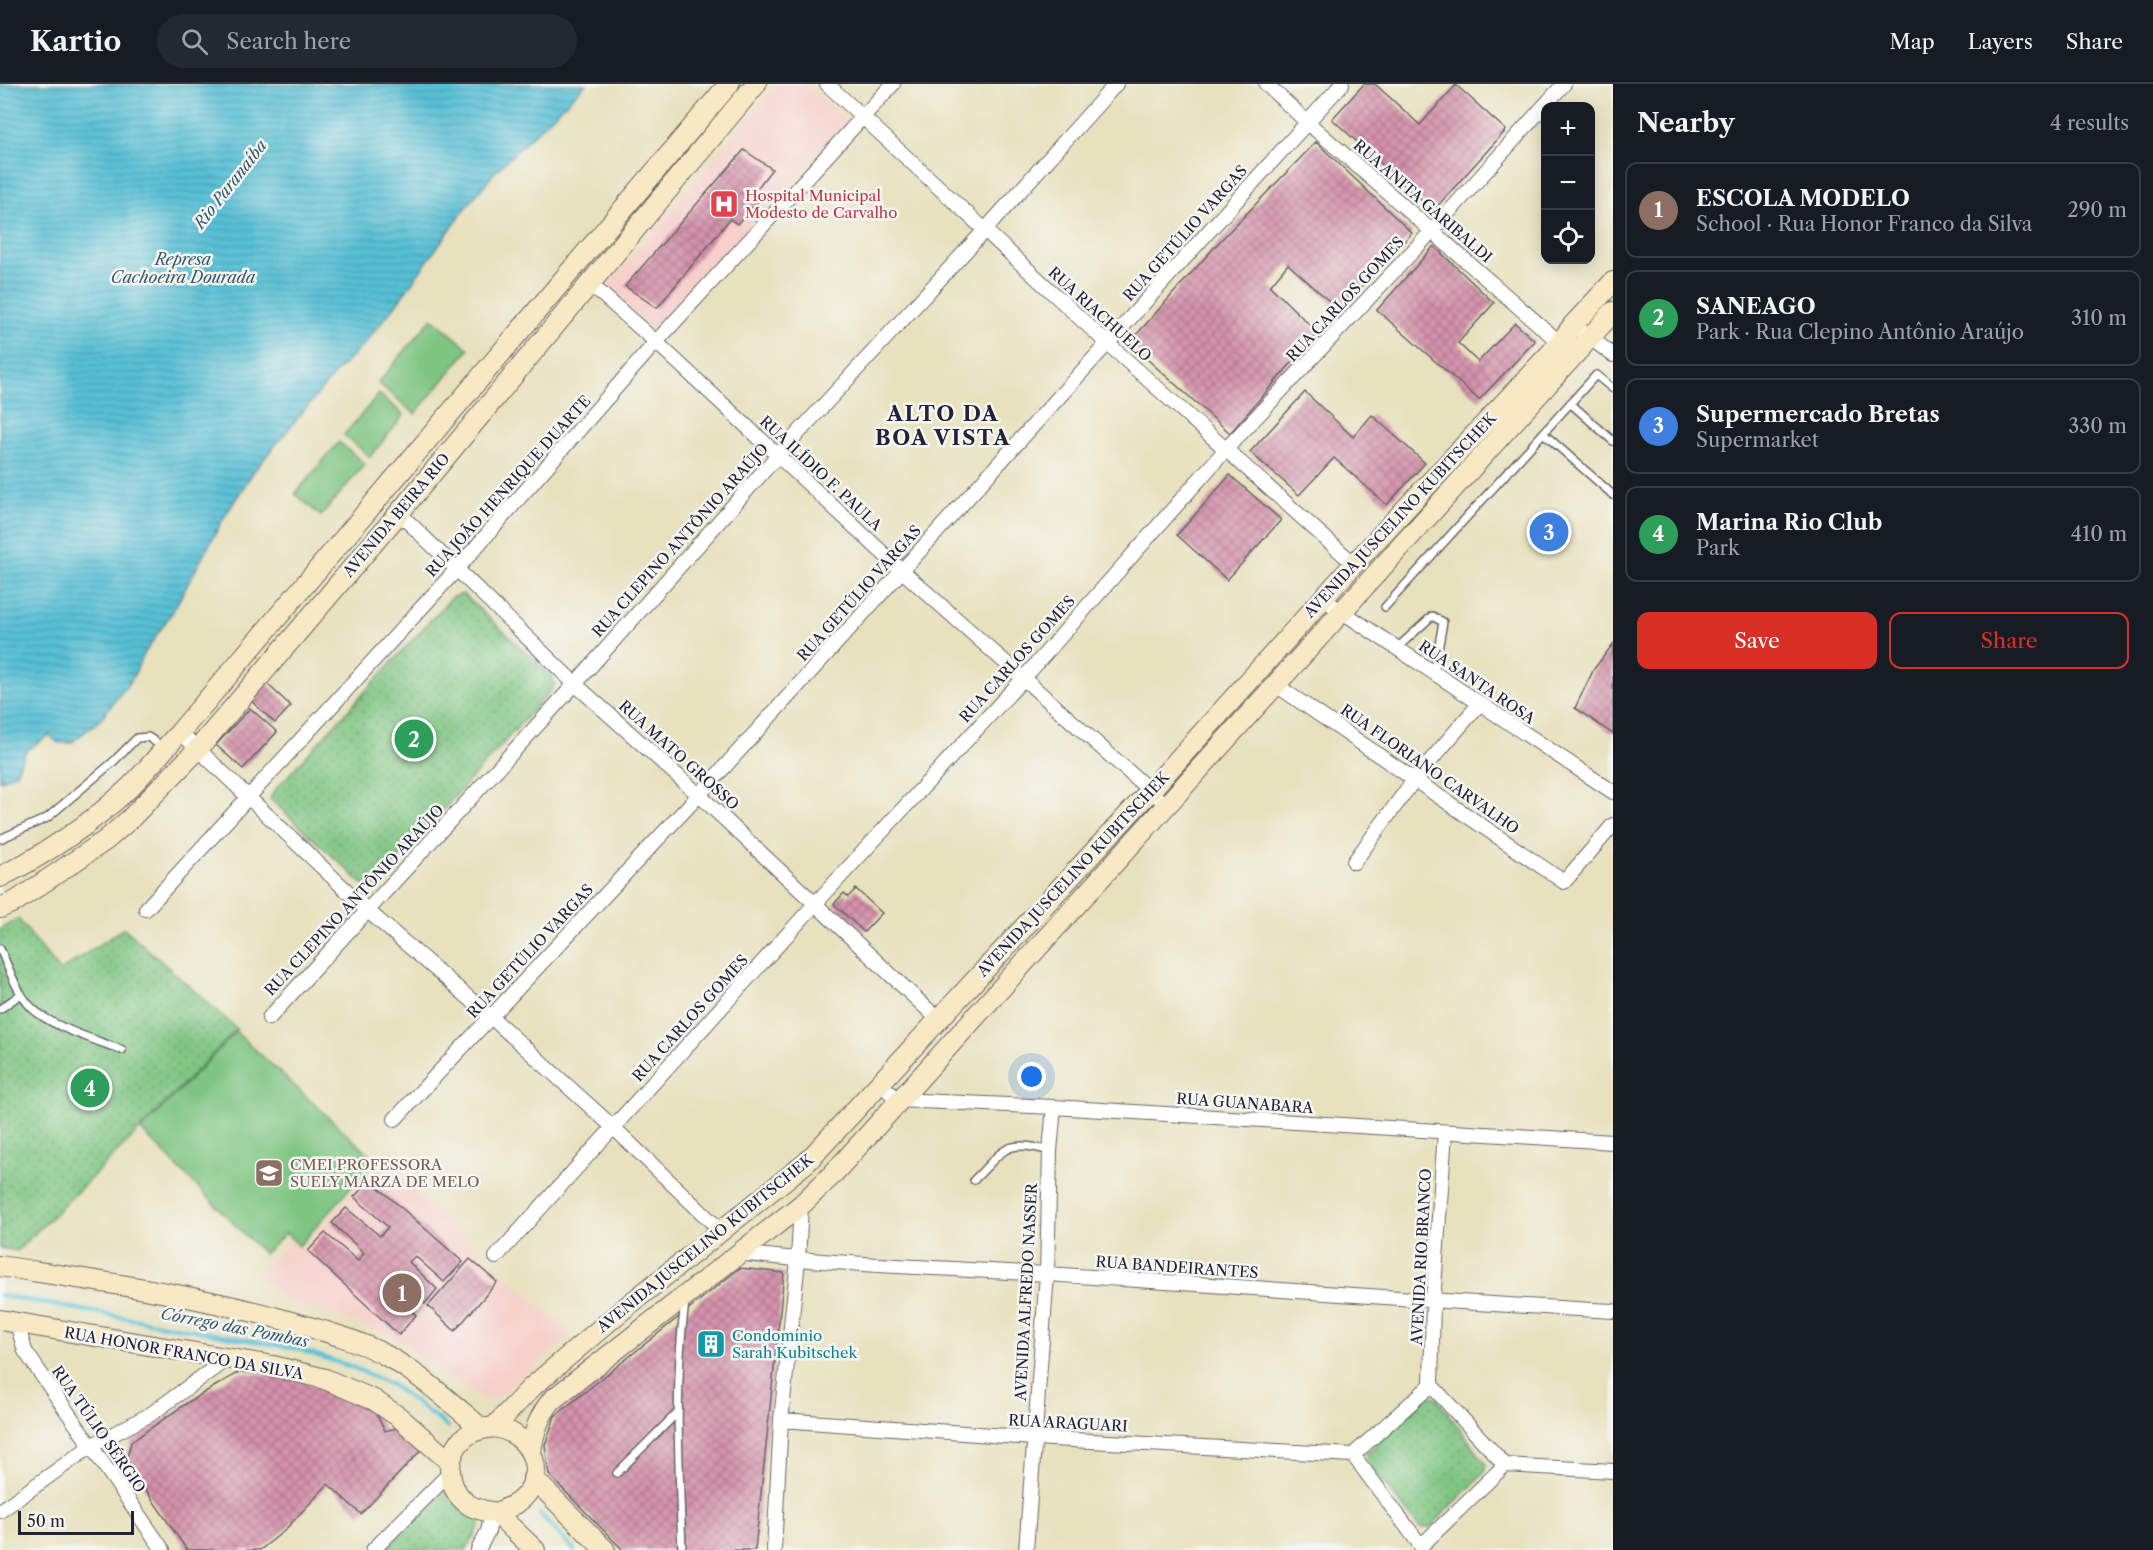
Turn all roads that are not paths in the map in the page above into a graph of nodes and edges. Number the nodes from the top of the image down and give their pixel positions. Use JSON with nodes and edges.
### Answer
{"nodes":[{"id":1,"x":729,"y":84,"type":"edge"},
{"id":2,"x":756,"y":84,"type":"edge"},
{"id":3,"x":827,"y":84,"type":"edge"},
{"id":4,"x":893,"y":84,"type":"edge"},
{"id":5,"x":1116,"y":84,"type":"edge"},
{"id":6,"x":1266,"y":84,"type":"edge"},
{"id":7,"x":1342,"y":84,"type":"edge"},
{"id":8,"x":1564,"y":84,"type":"edge"},
{"id":9,"x":863,"y":118,"type":"junction"},
{"id":10,"x":1307,"y":122,"type":"junction"},
{"id":11,"x":985,"y":230,"type":"junction"},
{"id":12,"x":1432,"y":231,"type":"junction"},
{"id":13,"x":1613,"y":282,"type":"edge"},
{"id":14,"x":589,"y":283,"type":"junction"},
{"id":15,"x":1613,"y":312,"type":"edge"},
{"id":16,"x":1573,"y":326,"type":"junction"},
{"id":17,"x":1590,"y":338,"type":"junction"},
{"id":18,"x":656,"y":342,"type":"junction"},
{"id":19,"x":1107,"y":343,"type":"junction"},
{"id":20,"x":1560,"y":343,"type":"junction"},
{"id":21,"x":1613,"y":355,"type":"edge"},
{"id":22,"x":1613,"y":389,"type":"edge"},
{"id":23,"x":1570,"y":403,"type":"junction"},
{"id":24,"x":1543,"y":433,"type":"junction"},
{"id":25,"x":1613,"y":441,"type":"edge"},
{"id":26,"x":1227,"y":448,"type":"junction"},
{"id":27,"x":778,"y":455,"type":"junction"},
{"id":28,"x":1613,"y":495,"type":"edge"},
{"id":29,"x":399,"y":513,"type":"junction"},
{"id":30,"x":1354,"y":564,"type":"junction"},
{"id":31,"x":456,"y":570,"type":"junction"},
{"id":32,"x":902,"y":570,"type":"junction"},
{"id":33,"x":1323,"y":598,"type":"junction"},
{"id":34,"x":1385,"y":607,"type":"dead end"},
{"id":35,"x":1343,"y":611,"type":"junction"},
{"id":36,"x":1397,"y":648,"type":"junction"},
{"id":37,"x":1434,"y":673,"type":"junction"},
{"id":38,"x":1023,"y":679,"type":"junction"},
{"id":39,"x":1249,"y":680,"type":"junction"},
{"id":40,"x":575,"y":684,"type":"junction"},
{"id":41,"x":1272,"y":690,"type":"junction"},
{"id":42,"x":1480,"y":703,"type":"junction"},
{"id":43,"x":180,"y":732,"type":"junction"},
{"id":44,"x":165,"y":748,"type":"junction"},
{"id":45,"x":198,"y":749,"type":"junction"},
{"id":46,"x":1414,"y":780,"type":"junction"},
{"id":47,"x":1150,"y":790,"type":"junction"},
{"id":48,"x":1613,"y":792,"type":"edge"},
{"id":49,"x":699,"y":795,"type":"junction"},
{"id":50,"x":247,"y":797,"type":"junction"},
{"id":51,"x":1166,"y":805,"type":"junction"},
{"id":52,"x":1613,"y":825,"type":"edge"},
{"id":53,"x":0,"y":839,"type":"edge"},
{"id":54,"x":1354,"y":862,"type":"dead end"},
{"id":55,"x":0,"y":878,"type":"edge"},
{"id":56,"x":815,"y":904,"type":"junction"},
{"id":57,"x":0,"y":908,"type":"edge"},
{"id":58,"x":146,"y":909,"type":"dead end"},
{"id":59,"x":368,"y":911,"type":"junction"},
{"id":60,"x":0,"y":949,"type":"edge"},
{"id":61,"x":991,"y":963,"type":"junction"},
{"id":62,"x":1008,"y":979,"type":"junction"},
{"id":63,"x":21,"y":994,"type":"junction"},
{"id":64,"x":0,"y":1009,"type":"edge"},
{"id":65,"x":491,"y":1017,"type":"junction"},
{"id":66,"x":269,"y":1018,"type":"dead end"},
{"id":67,"x":939,"y":1020,"type":"junction"},
{"id":68,"x":122,"y":1050,"type":"dead end"},
{"id":69,"x":881,"y":1084,"type":"junction"},
{"id":70,"x":898,"y":1100,"type":"junction"},
{"id":71,"x":1054,"y":1107,"type":"junction"},
{"id":72,"x":395,"y":1119,"type":"dead end"},
{"id":73,"x":613,"y":1127,"type":"junction"},
{"id":74,"x":1445,"y":1132,"type":"junction"},
{"id":75,"x":1613,"y":1142,"type":"edge"},
{"id":76,"x":1050,"y":1151,"type":"junction"},
{"id":77,"x":974,"y":1180,"type":"dead end"},
{"id":78,"x":801,"y":1205,"type":"junction"},
{"id":79,"x":722,"y":1232,"type":"junction"},
{"id":80,"x":738,"y":1253,"type":"junction"},
{"id":81,"x":496,"y":1257,"type":"dead end"},
{"id":82,"x":798,"y":1260,"type":"junction"},
{"id":83,"x":0,"y":1266,"type":"edge"},
{"id":84,"x":1047,"y":1274,"type":"junction"},
{"id":85,"x":686,"y":1294,"type":"junction"},
{"id":86,"x":1433,"y":1302,"type":"junction"},
{"id":87,"x":1613,"y":1311,"type":"edge"},
{"id":88,"x":9,"y":1322,"type":"edge"},
{"id":89,"x":228,"y":1358,"type":"junction"},
{"id":90,"x":1431,"y":1384,"type":"junction"},
{"id":91,"x":677,"y":1413,"type":"junction"},
{"id":92,"x":781,"y":1420,"type":"junction"},
{"id":93,"x":488,"y":1427,"type":"junction"},
{"id":94,"x":1034,"y":1438,"type":"junction"},
{"id":95,"x":91,"y":1446,"type":"junction"},
{"id":96,"x":531,"y":1452,"type":"junction"},
{"id":97,"x":1353,"y":1455,"type":"junction"},
{"id":98,"x":1505,"y":1465,"type":"junction"},
{"id":99,"x":450,"y":1468,"type":"junction"},
{"id":100,"x":1613,"y":1470,"type":"edge"},
{"id":101,"x":617,"y":1473,"type":"dead end"},
{"id":102,"x":533,"y":1478,"type":"junction"},
{"id":103,"x":0,"y":1511,"type":"edge"},
{"id":104,"x":494,"y":1512,"type":"junction"},
{"id":105,"x":1421,"y":1548,"type":"edge"},
{"id":106,"x":163,"y":1550,"type":"edge"},
{"id":107,"x":373,"y":1550,"type":"edge"},
{"id":108,"x":478,"y":1550,"type":"edge"},
{"id":109,"x":535,"y":1550,"type":"edge"},
{"id":110,"x":605,"y":1550,"type":"edge"},
{"id":111,"x":682,"y":1550,"type":"edge"},
{"id":112,"x":774,"y":1550,"type":"edge"},
{"id":113,"x":1026,"y":1550,"type":"edge"}],
"edges":[{"from":1,"to":43,"type":"street","name":"AVENIDA BEIRA RIO"},
{"from":2,"to":14,"type":"street","name":"AVENIDA BEIRA RIO"},
{"from":3,"to":9,"type":"street","name":"RUA RIACHUELO"},
{"from":4,"to":9,"type":"street","name":"RUA JOÃO HENRIQUE DUARTE"},
{"from":5,"to":11,"type":"street","name":"RUA CLEPINO ANTÔNIO ARAÚJO"},
{"from":6,"to":10,"type":"street","name":"RUA ANITA GARIBALDI"},
{"from":7,"to":10,"type":"street","name":"RUA GETÚLIO VARGAS"},
{"from":8,"to":12,"type":"street","name":"RUA CARLOS GOMES"},
{"from":9,"to":11,"type":"street","name":"RUA RIACHUELO"},
{"from":9,"to":18,"type":"street","name":"RUA JOÃO HENRIQUE DUARTE"},
{"from":10,"to":12,"type":"street","name":"RUA ANITA GARIBALDI"},
{"from":10,"to":19,"type":"street","name":"RUA GETÚLIO VARGAS"},
{"from":11,"to":19,"type":"street","name":"RUA RIACHUELO"},
{"from":11,"to":27,"type":"street","name":"RUA CLEPINO ANTÔNIO ARAÚJO"},
{"from":12,"to":20,"type":"street","name":"RUA ANITA GARIBALDI"},
{"from":12,"to":26,"type":"street","name":"RUA CARLOS GOMES"},
{"from":13,"to":16,"type":"street","name":"AVENIDA JUSCELINO KUBITSCHEK"},
{"from":14,"to":18,"type":"street","name":"RUA ILÍDIO F. PAULA"},
{"from":14,"to":29,"type":"street","name":"AVENIDA BEIRA RIO"},
{"from":15,"to":17,"type":"street","name":"AVENIDA JUSCELINO KUBITSCHEK"},
{"from":16,"to":17,"type":"street"},
{"from":16,"to":20,"type":"street","name":"AVENIDA JUSCELINO KUBITSCHEK"},
{"from":17,"to":21,"type":"street"},
{"from":17,"to":35,"type":"street","name":"AVENIDA JUSCELINO KUBITSCHEK"},
{"from":18,"to":27,"type":"street","name":"RUA ILÍDIO F. PAULA"},
{"from":18,"to":31,"type":"street","name":"RUA JOÃO HENRIQUE DUARTE"},
{"from":19,"to":26,"type":"street","name":"RUA RIACHUELO"},
{"from":19,"to":32,"type":"street","name":"RUA GETÚLIO VARGAS"},
{"from":20,"to":30,"type":"street","name":"AVENIDA JUSCELINO KUBITSCHEK"},
{"from":22,"to":23,"type":"lane"},
{"from":23,"to":24,"type":"lane"},
{"from":23,"to":25,"type":"lane"},
{"from":24,"to":28,"type":"lane"},
{"from":24,"to":34,"type":"lane"},
{"from":26,"to":30,"type":"street","name":"RUA RIACHUELO"},
{"from":26,"to":38,"type":"street","name":"RUA CARLOS GOMES"},
{"from":27,"to":32,"type":"street","name":"RUA ILÍDIO F. PAULA"},
{"from":27,"to":40,"type":"street","name":"RUA CLEPINO ANTÔNIO ARAÚJO"},
{"from":29,"to":31,"type":"street","name":"RUA MATO GROSSO"},
{"from":29,"to":45,"type":"street","name":"AVENIDA BEIRA RIO"},
{"from":30,"to":33,"type":"street","name":"AVENIDA JUSCELINO KUBITSCHEK"},
{"from":31,"to":40,"type":"street","name":"RUA MATO GROSSO"},
{"from":31,"to":50,"type":"street","name":"RUA JOÃO HENRIQUE DUARTE"},
{"from":32,"to":38,"type":"street","name":"RUA ILÍDIO F. PAULA"},
{"from":32,"to":49,"type":"street","name":"RUA GETÚLIO VARGAS"},
{"from":33,"to":35,"type":"street","name":"RUA SANTA ROSA"},
{"from":33,"to":39,"type":"street","name":"AVENIDA JUSCELINO KUBITSCHEK"},
{"from":35,"to":36,"type":"street","name":"RUA SANTA ROSA"},
{"from":35,"to":41,"type":"street","name":"AVENIDA JUSCELINO KUBITSCHEK"},
{"from":36,"to":37,"type":"street","name":"RUA SANTA ROSA"},
{"from":36,"to":37,"type":"lane"},
{"from":37,"to":42,"type":"street","name":"RUA SANTA ROSA"},
{"from":38,"to":47,"type":"street","name":"RUA ILÍDIO F. PAULA"},
{"from":38,"to":56,"type":"street","name":"RUA CARLOS GOMES"},
{"from":39,"to":41,"type":"street"},
{"from":39,"to":47,"type":"street","name":"AVENIDA JUSCELINO KUBITSCHEK"},
{"from":40,"to":49,"type":"street","name":"RUA MATO GROSSO"},
{"from":40,"to":59,"type":"street","name":"RUA CLEPINO ANTÔNIO ARAÚJO"},
{"from":41,"to":46,"type":"street","name":"RUA FLORIANO CARVALHO"},
{"from":41,"to":51,"type":"street","name":"AVENIDA JUSCELINO KUBITSCHEK"},
{"from":42,"to":46,"type":"street"},
{"from":42,"to":48,"type":"street","name":"RUA SANTA ROSA"},
{"from":43,"to":44,"type":"street","name":"AVENIDA BEIRA RIO"},
{"from":43,"to":45,"type":"street"},
{"from":44,"to":53,"type":"lane"},
{"from":44,"to":55,"type":"street","name":"AVENIDA BEIRA RIO"},
{"from":45,"to":50,"type":"street"},
{"from":45,"to":57,"type":"street","name":"AVENIDA BEIRA RIO"},
{"from":46,"to":52,"type":"street","name":"RUA FLORIANO CARVALHO"},
{"from":46,"to":54,"type":"street"},
{"from":47,"to":51,"type":"street","name":"RUA ILÍDIO F. PAULA"},
{"from":47,"to":61,"type":"street","name":"AVENIDA JUSCELINO KUBITSCHEK"},
{"from":49,"to":56,"type":"street","name":"RUA MATO GROSSO"},
{"from":49,"to":65,"type":"street","name":"RUA GETÚLIO VARGAS"},
{"from":50,"to":58,"type":"street","name":"RUA JOÃO HENRIQUE DUARTE"},
{"from":50,"to":59,"type":"street"},
{"from":51,"to":62,"type":"street","name":"AVENIDA JUSCELINO KUBITSCHEK"},
{"from":56,"to":67,"type":"street","name":"RUA MATO GROSSO"},
{"from":56,"to":73,"type":"street","name":"RUA CARLOS GOMES"},
{"from":59,"to":65,"type":"street"},
{"from":59,"to":66,"type":"street","name":"RUA CLEPINO ANTÔNIO ARAÚJO"},
{"from":60,"to":63,"type":"lane"},
{"from":61,"to":62,"type":"street"},
{"from":61,"to":67,"type":"street","name":"AVENIDA JUSCELINO KUBITSCHEK"},
{"from":62,"to":70,"type":"street","name":"AVENIDA JUSCELINO KUBITSCHEK"},
{"from":63,"to":64,"type":"lane"},
{"from":63,"to":68,"type":"lane"},
{"from":65,"to":72,"type":"street","name":"RUA GETÚLIO VARGAS"},
{"from":65,"to":73,"type":"street"},
{"from":67,"to":69,"type":"street","name":"AVENIDA JUSCELINO KUBITSCHEK"},
{"from":69,"to":70,"type":"street"},
{"from":69,"to":79,"type":"street","name":"AVENIDA JUSCELINO KUBITSCHEK"},
{"from":70,"to":71,"type":"street","name":"RUA GUANABARA"},
{"from":70,"to":78,"type":"street","name":"AVENIDA JUSCELINO KUBITSCHEK"},
{"from":71,"to":74,"type":"street","name":"RUA GUANABARA"},
{"from":71,"to":76,"type":"street","name":"AVENIDA ALFREDO NASSER"},
{"from":73,"to":79,"type":"street"},
{"from":73,"to":81,"type":"street","name":"RUA CARLOS GOMES"},
{"from":74,"to":75,"type":"street","name":"RUA GUANABARA"},
{"from":74,"to":86,"type":"street","name":"AVENIDA RIO BRANCO"},
{"from":76,"to":77,"type":"lane"},
{"from":76,"to":84,"type":"street","name":"AVENIDA ALFREDO NASSER"},
{"from":78,"to":80,"type":"street","name":"AVENIDA JUSCELINO KUBITSCHEK"},
{"from":78,"to":82,"type":"street"},
{"from":79,"to":93,"type":"street","name":"AVENIDA JUSCELINO KUBITSCHEK"},
{"from":80,"to":82,"type":"street","name":"RUA BANDEIRANTES"},
{"from":80,"to":85,"type":"street","name":"AVENIDA JUSCELINO KUBITSCHEK"},
{"from":82,"to":84,"type":"street","name":"RUA BANDEIRANTES"},
{"from":82,"to":92,"type":"street"},
{"from":83,"to":93,"type":"street"},
{"from":84,"to":86,"type":"street","name":"RUA BANDEIRANTES"},
{"from":84,"to":94,"type":"street","name":"AVENIDA ALFREDO NASSER"},
{"from":85,"to":91,"type":"lane"},
{"from":85,"to":96,"type":"street","name":"AVENIDA JUSCELINO KUBITSCHEK"},
{"from":86,"to":87,"type":"street","name":"RUA BANDEIRANTES"},
{"from":86,"to":90,"type":"street","name":"AVENIDA RIO BRANCO"},
{"from":88,"to":89,"type":"street","name":"RUA HONOR FRANCO DA SILVA"},
{"from":88,"to":95,"type":"street","name":"RUA TÚLIO SÉRGIO"},
{"from":89,"to":95,"type":"street"},
{"from":89,"to":99,"type":"street","name":"RUA HONOR FRANCO DA SILVA"},
{"from":90,"to":97,"type":"street"},
{"from":90,"to":98,"type":"street"},
{"from":91,"to":101,"type":"lane"},
{"from":91,"to":111,"type":"lane"},
{"from":92,"to":94,"type":"street","name":"RUA ARAGUARI"},
{"from":92,"to":112,"type":"street"},
{"from":93,"to":96,"type":"street"},
{"from":93,"to":99,"type":"street"},
{"from":94,"to":97,"type":"street","name":"RUA ARAGUARI"},
{"from":94,"to":113,"type":"street","name":"AVENIDA ALFREDO NASSER"},
{"from":95,"to":103,"type":"street"},
{"from":95,"to":106,"type":"street","name":"RUA TÚLIO SÉRGIO"},
{"from":96,"to":102,"type":"street"},
{"from":97,"to":105,"type":"street"},
{"from":98,"to":100,"type":"street"},
{"from":98,"to":105,"type":"street"},
{"from":99,"to":104,"type":"street"},
{"from":99,"to":107,"type":"street"},
{"from":102,"to":104,"type":"street"},
{"from":102,"to":110,"type":"street"},
{"from":104,"to":108,"type":"street"},
{"from":104,"to":109,"type":"street"}]}
